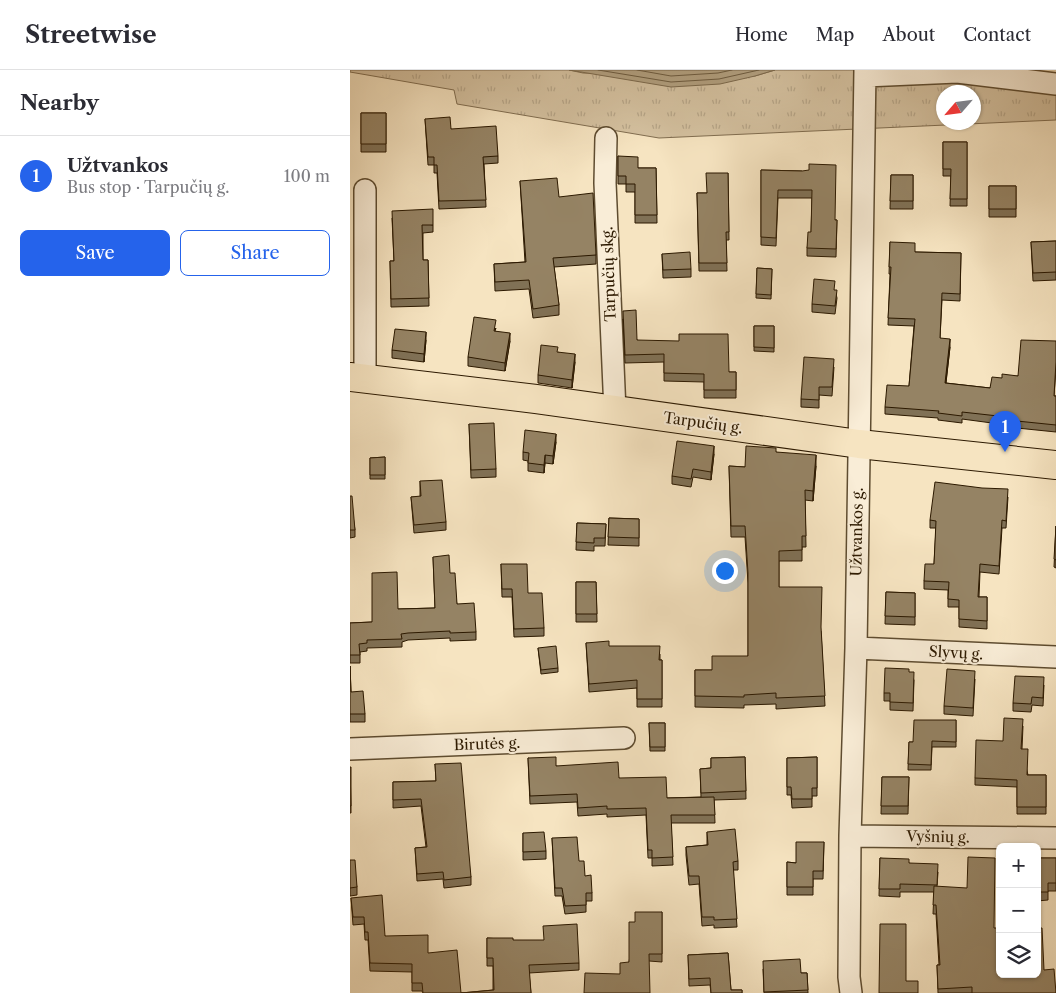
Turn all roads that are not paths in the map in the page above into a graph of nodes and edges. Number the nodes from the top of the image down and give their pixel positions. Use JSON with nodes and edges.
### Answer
{"nodes":[{"id":1,"x":865,"y":73,"type":"edge"},
{"id":2,"x":1056,"y":84,"type":"edge"},
{"id":3,"x":606,"y":138,"type":"dead end"},
{"id":4,"x":365,"y":190,"type":"dead end"},
{"id":5,"x":358,"y":377,"type":"edge"},
{"id":6,"x":615,"y":411,"type":"junction"},
{"id":7,"x":859,"y":444,"type":"junction"},
{"id":8,"x":1056,"y":465,"type":"edge"},
{"id":9,"x":856,"y":648,"type":"junction"},
{"id":10,"x":1056,"y":658,"type":"edge"},
{"id":11,"x":624,"y":738,"type":"dead end"},
{"id":12,"x":350,"y":749,"type":"edge"},
{"id":13,"x":850,"y":836,"type":"junction"},
{"id":14,"x":1056,"y":838,"type":"edge"},
{"id":15,"x":851,"y":993,"type":"edge"}],
"edges":[{"from":1,"to":2,"type":"street"},
{"from":1,"to":7,"type":"street","name":"Užtvankos g."},
{"from":3,"to":6,"type":"street","name":"Tarpučių skg."},
{"from":4,"to":5,"type":"street"},
{"from":5,"to":6,"type":"main road","name":"Tarpučių g."},
{"from":6,"to":7,"type":"main road","name":"Tarpučių g."},
{"from":7,"to":8,"type":"main road","name":"Tarpučių g."},
{"from":7,"to":9,"type":"street","name":"Užtvankos g."},
{"from":9,"to":10,"type":"street","name":"Slyvų g."},
{"from":9,"to":13,"type":"street","name":"Užtvankos g."},
{"from":11,"to":12,"type":"street","name":"Birutės g."},
{"from":13,"to":14,"type":"street","name":"Vyšnių g."},
{"from":13,"to":15,"type":"street","name":"Užtvankos g."}]}
